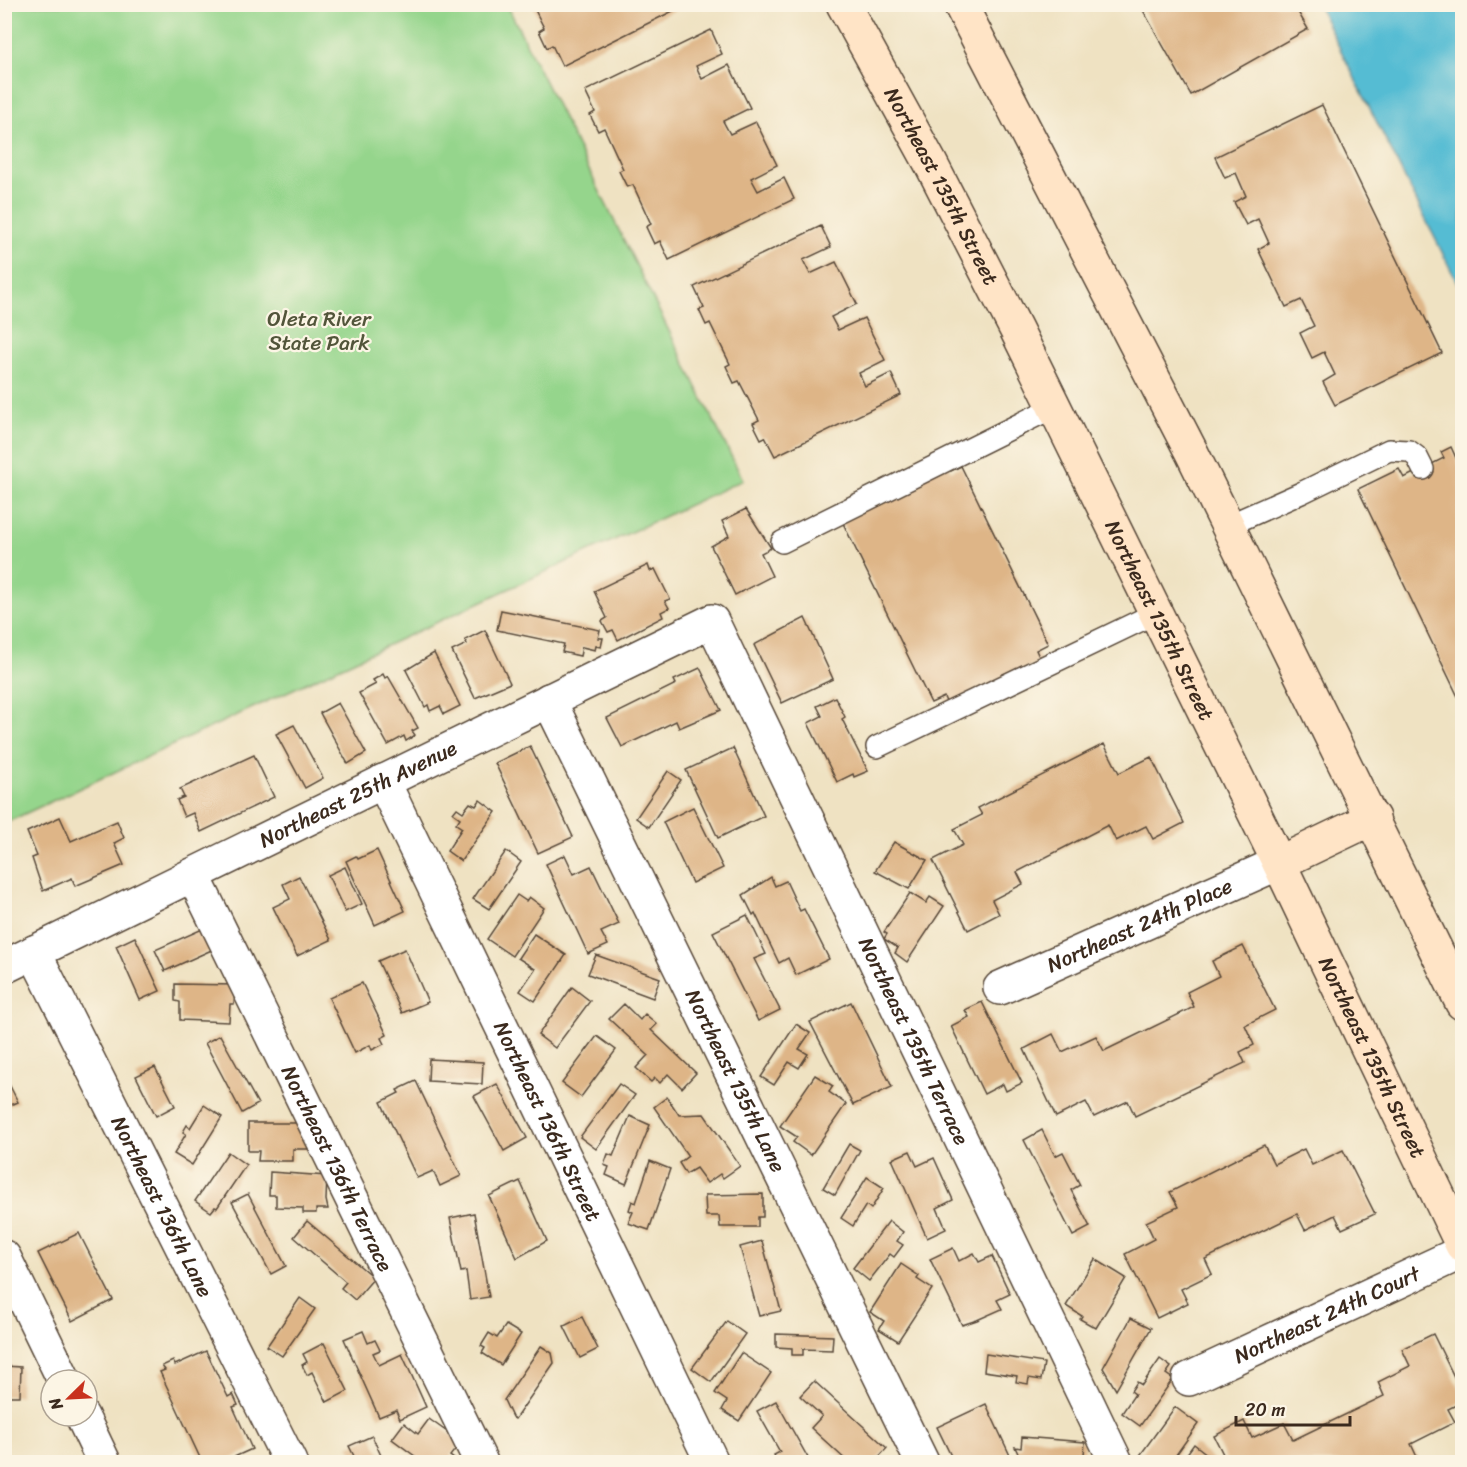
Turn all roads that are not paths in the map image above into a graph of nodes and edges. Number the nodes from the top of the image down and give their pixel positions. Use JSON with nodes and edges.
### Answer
{"nodes":[{"id":1,"x":843,"y":4,"type":"edge"},
{"id":2,"x":960,"y":4,"type":"edge"},
{"id":3,"x":1054,"y":407,"type":"junction"},
{"id":4,"x":1423,"y":469,"type":"dead end"},
{"id":5,"x":1228,"y":525,"type":"junction"},
{"id":6,"x":782,"y":542,"type":"dead end"},
{"id":7,"x":1156,"y":613,"type":"junction"},
{"id":8,"x":712,"y":621,"type":"joint"},
{"id":9,"x":549,"y":700,"type":"junction"},
{"id":10,"x":877,"y":747,"type":"dead end"},
{"id":11,"x":383,"y":781,"type":"junction"},
{"id":12,"x":1373,"y":818,"type":"junction"},
{"id":13,"x":1279,"y":863,"type":"junction"},
{"id":14,"x":193,"y":875,"type":"junction"},
{"id":15,"x":34,"y":952,"type":"junction"},
{"id":16,"x":4,"y":967,"type":"edge"},
{"id":17,"x":1000,"y":988,"type":"dead end"},
{"id":18,"x":1459,"y":988,"type":"edge"},
{"id":19,"x":1462,"y":1245,"type":"edge"},
{"id":20,"x":1462,"y":1252,"type":"edge"},
{"id":21,"x":4,"y":1257,"type":"edge"},
{"id":22,"x":58,"y":1368,"type":"edge"},
{"id":23,"x":1189,"y":1379,"type":"dead end"},
{"id":24,"x":87,"y":1428,"type":"edge"},
{"id":25,"x":104,"y":1462,"type":"edge"},
{"id":26,"x":290,"y":1462,"type":"edge"},
{"id":27,"x":481,"y":1462,"type":"edge"},
{"id":28,"x":712,"y":1462,"type":"edge"},
{"id":29,"x":922,"y":1462,"type":"edge"},
{"id":30,"x":1116,"y":1462,"type":"edge"}],
"edges":[{"from":1,"to":3,"type":"street","name":"Northeast 135th Street"},
{"from":2,"to":5,"type":"street"},
{"from":3,"to":6,"type":"lane"},
{"from":3,"to":7,"type":"street","name":"Northeast 135th Street"},
{"from":4,"to":5,"type":"lane"},
{"from":5,"to":12,"type":"street"},
{"from":7,"to":10,"type":"lane"},
{"from":7,"to":13,"type":"street","name":"Northeast 135th Street"},
{"from":8,"to":9,"type":"street","name":"Northeast 25th Avenue"},
{"from":8,"to":30,"type":"street","name":"Northeast 135th Terrace"},
{"from":9,"to":11,"type":"street","name":"Northeast 25th Avenue"},
{"from":9,"to":29,"type":"street","name":"Northeast 135th Lane"},
{"from":11,"to":14,"type":"street","name":"Northeast 25th Avenue"},
{"from":11,"to":28,"type":"street","name":"Northeast 136th Street"},
{"from":12,"to":13,"type":"street"},
{"from":12,"to":18,"type":"street"},
{"from":13,"to":17,"type":"street","name":"Northeast 24th Place"},
{"from":13,"to":19,"type":"street","name":"Northeast 135th Street"},
{"from":14,"to":15,"type":"street","name":"Northeast 25th Avenue"},
{"from":14,"to":27,"type":"street","name":"Northeast 136th Terrace"},
{"from":15,"to":16,"type":"street","name":"Northeast 25th Avenue"},
{"from":15,"to":26,"type":"street","name":"Northeast 136th Lane"},
{"from":20,"to":23,"type":"street","name":"Northeast 24th Court"},
{"from":21,"to":22,"type":"street"},
{"from":24,"to":25,"type":"street"}]}
